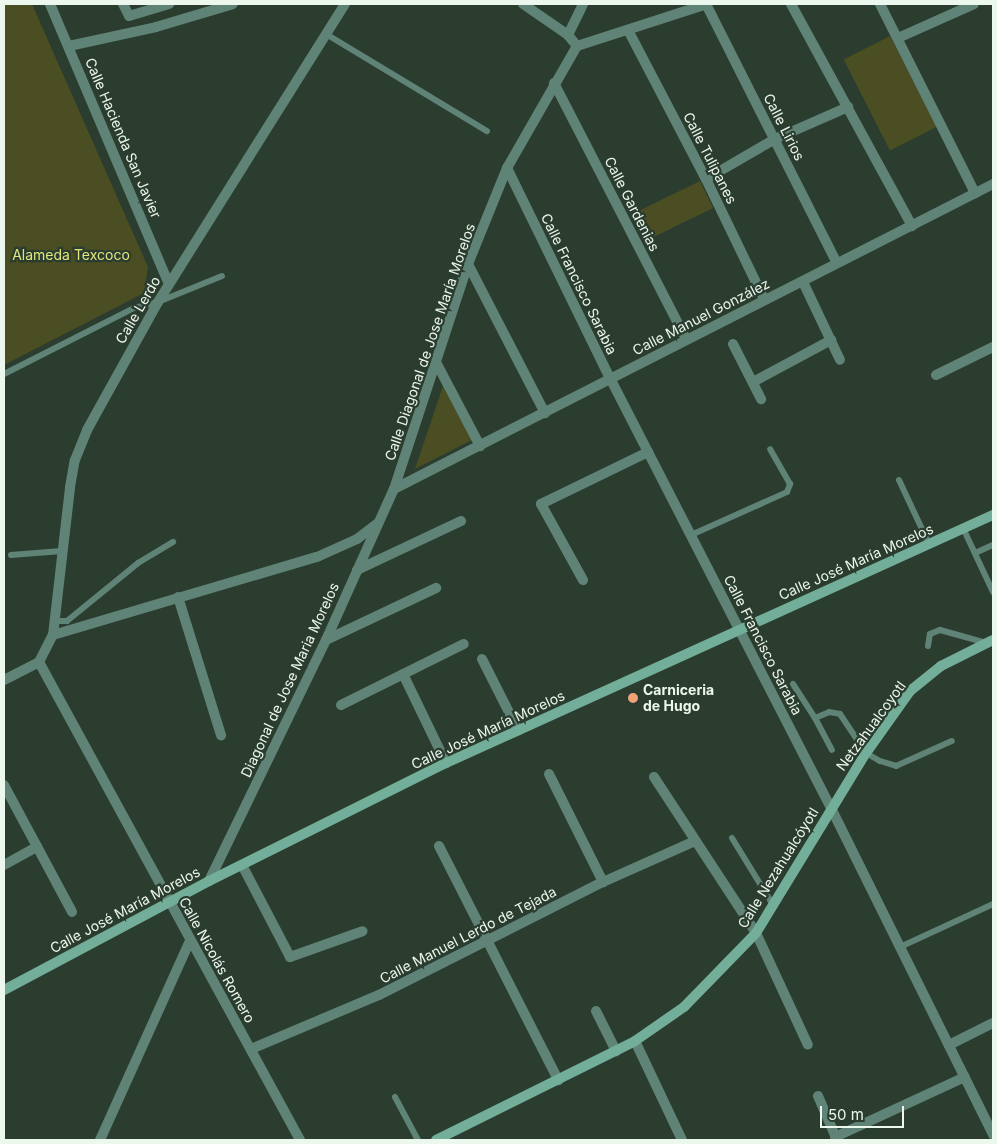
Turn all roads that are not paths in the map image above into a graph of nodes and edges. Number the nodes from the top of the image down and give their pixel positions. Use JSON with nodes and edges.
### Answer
{"nodes":[{"id":1,"x":50,"y":4,"type":"edge"},
{"id":2,"x":123,"y":4,"type":"edge"},
{"id":3,"x":169,"y":4,"type":"edge"},
{"id":4,"x":232,"y":4,"type":"edge"},
{"id":5,"x":345,"y":4,"type":"edge"},
{"id":6,"x":523,"y":4,"type":"edge"},
{"id":7,"x":583,"y":4,"type":"edge"},
{"id":8,"x":706,"y":4,"type":"edge"},
{"id":9,"x":791,"y":4,"type":"edge"},
{"id":10,"x":880,"y":4,"type":"edge"},
{"id":11,"x":974,"y":4,"type":"edge"},
{"id":12,"x":149,"y":11,"type":"junction"},
{"id":13,"x":156,"y":27,"type":"junction"},
{"id":14,"x":628,"y":30,"type":"junction"},
{"id":15,"x":326,"y":34,"type":"junction"},
{"id":16,"x":568,"y":35,"type":"junction"},
{"id":17,"x":898,"y":38,"type":"junction"},
{"id":18,"x":69,"y":46,"type":"junction"},
{"id":19,"x":576,"y":46,"type":"junction"},
{"id":20,"x":554,"y":83,"type":"junction"},
{"id":21,"x":848,"y":107,"type":"junction"},
{"id":22,"x":487,"y":131,"type":"dead end"},
{"id":23,"x":775,"y":139,"type":"junction"},
{"id":24,"x":506,"y":168,"type":"junction"},
{"id":25,"x":706,"y":179,"type":"junction"},
{"id":26,"x":993,"y":184,"type":"edge"},
{"id":27,"x":975,"y":193,"type":"junction"},
{"id":28,"x":912,"y":226,"type":"junction"},
{"id":29,"x":837,"y":263,"type":"junction"},
{"id":30,"x":468,"y":264,"type":"junction"},
{"id":31,"x":222,"y":276,"type":"dead end"},
{"id":32,"x":803,"y":282,"type":"junction"},
{"id":33,"x":169,"y":284,"type":"junction"},
{"id":34,"x":764,"y":299,"type":"junction"},
{"id":35,"x":158,"y":302,"type":"junction"},
{"id":36,"x":686,"y":338,"type":"junction"},
{"id":37,"x":831,"y":340,"type":"junction"},
{"id":38,"x":733,"y":344,"type":"dead end"},
{"id":39,"x":993,"y":347,"type":"edge"},
{"id":40,"x":840,"y":360,"type":"dead end"},
{"id":41,"x":436,"y":364,"type":"junction"},
{"id":42,"x":4,"y":374,"type":"edge"},
{"id":43,"x":936,"y":375,"type":"dead end"},
{"id":44,"x":611,"y":380,"type":"junction"},
{"id":45,"x":753,"y":382,"type":"junction"},
{"id":46,"x":761,"y":399,"type":"dead end"},
{"id":47,"x":545,"y":413,"type":"junction"},
{"id":48,"x":480,"y":446,"type":"junction"},
{"id":49,"x":770,"y":449,"type":"dead end"},
{"id":50,"x":648,"y":452,"type":"junction"},
{"id":51,"x":900,"y":480,"type":"dead end"},
{"id":52,"x":394,"y":489,"type":"junction"},
{"id":53,"x":993,"y":515,"type":"edge"},
{"id":54,"x":461,"y":520,"type":"dead end"},
{"id":55,"x":378,"y":522,"type":"junction"},
{"id":56,"x":963,"y":528,"type":"junction"},
{"id":57,"x":691,"y":535,"type":"junction"},
{"id":58,"x":172,"y":542,"type":"dead end"},
{"id":59,"x":930,"y":544,"type":"junction"},
{"id":60,"x":993,"y":545,"type":"edge"},
{"id":61,"x":62,"y":552,"type":"junction"},
{"id":62,"x":975,"y":553,"type":"junction"},
{"id":63,"x":11,"y":555,"type":"dead end"},
{"id":64,"x":357,"y":570,"type":"junction"},
{"id":65,"x":583,"y":580,"type":"dead end"},
{"id":66,"x":436,"y":588,"type":"dead end"},
{"id":67,"x":993,"y":592,"type":"edge"},
{"id":68,"x":178,"y":597,"type":"junction"},
{"id":69,"x":55,"y":621,"type":"junction"},
{"id":70,"x":740,"y":630,"type":"junction"},
{"id":71,"x":53,"y":635,"type":"junction"},
{"id":72,"x":326,"y":640,"type":"junction"},
{"id":73,"x":990,"y":641,"type":"edge"},
{"id":74,"x":464,"y":644,"type":"dead end"},
{"id":75,"x":928,"y":646,"type":"dead end"},
{"id":76,"x":482,"y":659,"type":"dead end"},
{"id":77,"x":38,"y":662,"type":"junction"},
{"id":78,"x":404,"y":674,"type":"junction"},
{"id":79,"x":4,"y":680,"type":"edge"},
{"id":80,"x":793,"y":684,"type":"dead end"},
{"id":81,"x":341,"y":705,"type":"dead end"},
{"id":82,"x":815,"y":718,"type":"junction"},
{"id":83,"x":518,"y":730,"type":"junction"},
{"id":84,"x":221,"y":735,"type":"dead end"},
{"id":85,"x":952,"y":741,"type":"dead end"},
{"id":86,"x":832,"y":750,"type":"dead end"},
{"id":87,"x":866,"y":754,"type":"junction"},
{"id":88,"x":446,"y":763,"type":"junction"},
{"id":89,"x":549,"y":774,"type":"dead end"},
{"id":90,"x":654,"y":777,"type":"dead end"},
{"id":91,"x":4,"y":785,"type":"edge"},
{"id":92,"x":831,"y":808,"type":"junction"},
{"id":93,"x":732,"y":838,"type":"dead end"},
{"id":94,"x":695,"y":841,"type":"junction"},
{"id":95,"x":439,"y":846,"type":"dead end"},
{"id":96,"x":37,"y":847,"type":"junction"},
{"id":97,"x":4,"y":865,"type":"edge"},
{"id":98,"x":242,"y":865,"type":"junction"},
{"id":99,"x":210,"y":881,"type":"junction"},
{"id":100,"x":603,"y":882,"type":"junction"},
{"id":101,"x":169,"y":902,"type":"junction"},
{"id":102,"x":993,"y":904,"type":"edge"},
{"id":103,"x":773,"y":905,"type":"junction"},
{"id":104,"x":72,"y":912,"type":"dead end"},
{"id":105,"x":363,"y":931,"type":"dead end"},
{"id":106,"x":756,"y":933,"type":"junction"},
{"id":107,"x":190,"y":941,"type":"junction"},
{"id":108,"x":486,"y":941,"type":"junction"},
{"id":109,"x":900,"y":947,"type":"junction"},
{"id":110,"x":4,"y":990,"type":"edge"},
{"id":111,"x":596,"y":1011,"type":"dead end"},
{"id":112,"x":993,"y":1023,"type":"edge"},
{"id":113,"x":635,"y":1041,"type":"junction"},
{"id":114,"x":808,"y":1045,"type":"dead end"},
{"id":115,"x":949,"y":1045,"type":"junction"},
{"id":116,"x":251,"y":1049,"type":"junction"},
{"id":117,"x":616,"y":1051,"type":"junction"},
{"id":118,"x":965,"y":1077,"type":"junction"},
{"id":119,"x":558,"y":1080,"type":"junction"},
{"id":120,"x":818,"y":1096,"type":"dead end"},
{"id":121,"x":395,"y":1097,"type":"dead end"},
{"id":122,"x":993,"y":1135,"type":"edge"},
{"id":123,"x":836,"y":1138,"type":"edge"},
{"id":124,"x":680,"y":1139,"type":"edge"},
{"id":125,"x":100,"y":1140,"type":"edge"},
{"id":126,"x":300,"y":1140,"type":"edge"},
{"id":127,"x":418,"y":1140,"type":"edge"},
{"id":128,"x":436,"y":1140,"type":"edge"}],
"edges":[{"from":1,"to":18,"type":"street","name":"Calle Hacienda San Javier"},
{"from":2,"to":12,"type":"street"},
{"from":3,"to":12,"type":"street"},
{"from":4,"to":13,"type":"street"},
{"from":5,"to":15,"type":"street","name":"Calle Lerdo"},
{"from":6,"to":16,"type":"street"},
{"from":7,"to":16,"type":"street"},
{"from":8,"to":14,"type":"street"},
{"from":8,"to":23,"type":"street","name":"Calle Lirios"},
{"from":9,"to":21,"type":"street"},
{"from":10,"to":17,"type":"street"},
{"from":11,"to":17,"type":"street"},
{"from":12,"to":13,"type":"street"},
{"from":13,"to":18,"type":"street"},
{"from":14,"to":19,"type":"street"},
{"from":14,"to":25,"type":"street","name":"Calle Tulipanes"},
{"from":15,"to":22,"type":"lane"},
{"from":15,"to":33,"type":"street","name":"Calle Lerdo"},
{"from":16,"to":19,"type":"street"},
{"from":17,"to":27,"type":"street"},
{"from":18,"to":33,"type":"street","name":"Calle Hacienda San Javier"},
{"from":19,"to":20,"type":"street","name":"Calle Diagonal de Jose María Morelos"},
{"from":20,"to":24,"type":"street","name":"Calle Diagonal de Jose María Morelos"},
{"from":20,"to":36,"type":"street","name":"Calle Gardenias"},
{"from":21,"to":23,"type":"street"},
{"from":21,"to":28,"type":"street"},
{"from":23,"to":25,"type":"street"},
{"from":23,"to":29,"type":"street","name":"Calle Lirios"},
{"from":24,"to":30,"type":"street","name":"Calle Diagonal de Jose María Morelos"},
{"from":24,"to":44,"type":"street","name":"Calle Francisco Sarabia"},
{"from":25,"to":34,"type":"street","name":"Calle Tulipanes"},
{"from":26,"to":27,"type":"street","name":"Calle Manuel González"},
{"from":27,"to":28,"type":"street","name":"Calle Manuel González"},
{"from":28,"to":29,"type":"street","name":"Calle Manuel González"},
{"from":29,"to":32,"type":"street","name":"Calle Manuel González"},
{"from":30,"to":41,"type":"street","name":"Calle Diagonal de Jose María Morelos"},
{"from":30,"to":47,"type":"street"},
{"from":31,"to":35,"type":"lane"},
{"from":32,"to":34,"type":"street","name":"Calle Manuel González"},
{"from":32,"to":37,"type":"street"},
{"from":33,"to":35,"type":"street","name":"Calle Lerdo"},
{"from":34,"to":36,"type":"street","name":"Calle Manuel González"},
{"from":35,"to":42,"type":"lane"},
{"from":35,"to":61,"type":"street","name":"Calle Lerdo"},
{"from":36,"to":44,"type":"street","name":"Calle Manuel González"},
{"from":37,"to":40,"type":"street"},
{"from":37,"to":45,"type":"street"},
{"from":38,"to":45,"type":"street"},
{"from":39,"to":43,"type":"street"},
{"from":41,"to":48,"type":"street"},
{"from":41,"to":52,"type":"street","name":"Calle Diagonal de Jose María Morelos"},
{"from":44,"to":47,"type":"street","name":"Calle Manuel González"},
{"from":44,"to":50,"type":"street","name":"Calle Francisco Sarabia"},
{"from":45,"to":46,"type":"street"},
{"from":47,"to":48,"type":"street","name":"Calle Manuel González"},
{"from":48,"to":52,"type":"street","name":"Calle Manuel González"},
{"from":49,"to":57,"type":"lane"},
{"from":50,"to":57,"type":"street","name":"Calle Francisco Sarabia"},
{"from":50,"to":65,"type":"street"},
{"from":51,"to":59,"type":"lane"},
{"from":52,"to":55,"type":"street","name":"Diagonal de Jose Maria Morelos"},
{"from":53,"to":56,"type":"street","name":"Calle José María Morelos"},
{"from":54,"to":64,"type":"street"},
{"from":55,"to":64,"type":"street","name":"Diagonal de Jose Maria Morelos"},
{"from":55,"to":68,"type":"street"},
{"from":56,"to":59,"type":"street","name":"Calle José María Morelos"},
{"from":56,"to":62,"type":"lane"},
{"from":57,"to":70,"type":"street","name":"Calle Francisco Sarabia"},
{"from":58,"to":69,"type":"lane"},
{"from":59,"to":70,"type":"street","name":"Calle José María Morelos"},
{"from":60,"to":62,"type":"lane"},
{"from":61,"to":63,"type":"lane"},
{"from":61,"to":69,"type":"street","name":"Calle Lerdo"},
{"from":62,"to":67,"type":"lane"},
{"from":64,"to":72,"type":"street","name":"Diagonal de Jose Maria Morelos"},
{"from":66,"to":72,"type":"street"},
{"from":68,"to":71,"type":"street"},
{"from":68,"to":84,"type":"street"},
{"from":69,"to":71,"type":"street","name":"Calle Lerdo"},
{"from":70,"to":83,"type":"street","name":"Calle José María Morelos"},
{"from":70,"to":92,"type":"street","name":"Calle Francisco Sarabia"},
{"from":71,"to":77,"type":"street","name":"Calle Lerdo"},
{"from":72,"to":99,"type":"street","name":"Diagonal de Jose Maria Morelos"},
{"from":73,"to":75,"type":"lane"},
{"from":73,"to":87,"type":"street","name":"Netzahualcoyotl"},
{"from":74,"to":78,"type":"street"},
{"from":76,"to":83,"type":"street"},
{"from":77,"to":79,"type":"street"},
{"from":77,"to":101,"type":"street","name":"Calle Nicolás Romero"},
{"from":78,"to":81,"type":"street"},
{"from":78,"to":88,"type":"street"},
{"from":80,"to":82,"type":"lane"},
{"from":82,"to":86,"type":"lane"},
{"from":82,"to":87,"type":"lane"},
{"from":83,"to":88,"type":"street","name":"Calle José María Morelos"},
{"from":85,"to":87,"type":"lane"},
{"from":87,"to":92,"type":"street","name":"Netzahualcoyotl"},
{"from":88,"to":98,"type":"street","name":"Calle José María Morelos"},
{"from":89,"to":100,"type":"street"},
{"from":90,"to":94,"type":"street"},
{"from":91,"to":96,"type":"street"},
{"from":92,"to":103,"type":"street","name":"Calle Nezahualcóyotl"},
{"from":92,"to":109,"type":"street","name":"Calle Francisco Sarabia"},
{"from":93,"to":103,"type":"lane"},
{"from":94,"to":100,"type":"street","name":"Calle Manuel Lerdo de Tejada"},
{"from":94,"to":106,"type":"street"},
{"from":95,"to":108,"type":"street"},
{"from":96,"to":97,"type":"street"},
{"from":96,"to":104,"type":"street"},
{"from":98,"to":99,"type":"street","name":"Calle José María Morelos"},
{"from":98,"to":105,"type":"street"},
{"from":99,"to":101,"type":"street","name":"Calle José María Morelos"},
{"from":100,"to":108,"type":"street","name":"Calle Manuel Lerdo de Tejada"},
{"from":101,"to":107,"type":"street","name":"Calle Nicolás Romero"},
{"from":101,"to":110,"type":"street","name":"Calle José María Morelos"},
{"from":102,"to":109,"type":"lane"},
{"from":103,"to":106,"type":"street","name":"Calle Nezahualcóyotl"},
{"from":106,"to":113,"type":"street","name":"Calle Nezahualcóyotl"},
{"from":106,"to":114,"type":"street"},
{"from":107,"to":116,"type":"street","name":"Calle Nicolás Romero"},
{"from":107,"to":125,"type":"street"},
{"from":108,"to":116,"type":"street","name":"Calle Manuel Lerdo de Tejada"},
{"from":108,"to":119,"type":"street"},
{"from":109,"to":115,"type":"street","name":"Calle Francisco Sarabia"},
{"from":111,"to":117,"type":"street"},
{"from":112,"to":115,"type":"street"},
{"from":113,"to":117,"type":"street","name":"Calle Nezahualcóyotl"},
{"from":113,"to":124,"type":"street"},
{"from":115,"to":118,"type":"street","name":"Calle Francisco Sarabia"},
{"from":116,"to":126,"type":"street","name":"Calle Nicolás Romero"},
{"from":117,"to":119,"type":"street","name":"Calle Nezahualcóyotl"},
{"from":118,"to":122,"type":"street","name":"Calle Francisco Sarabia"},
{"from":118,"to":123,"type":"street"},
{"from":119,"to":128,"type":"street","name":"Calle Nezahualcóyotl"},
{"from":120,"to":123,"type":"street"},
{"from":121,"to":127,"type":"lane"}]}
